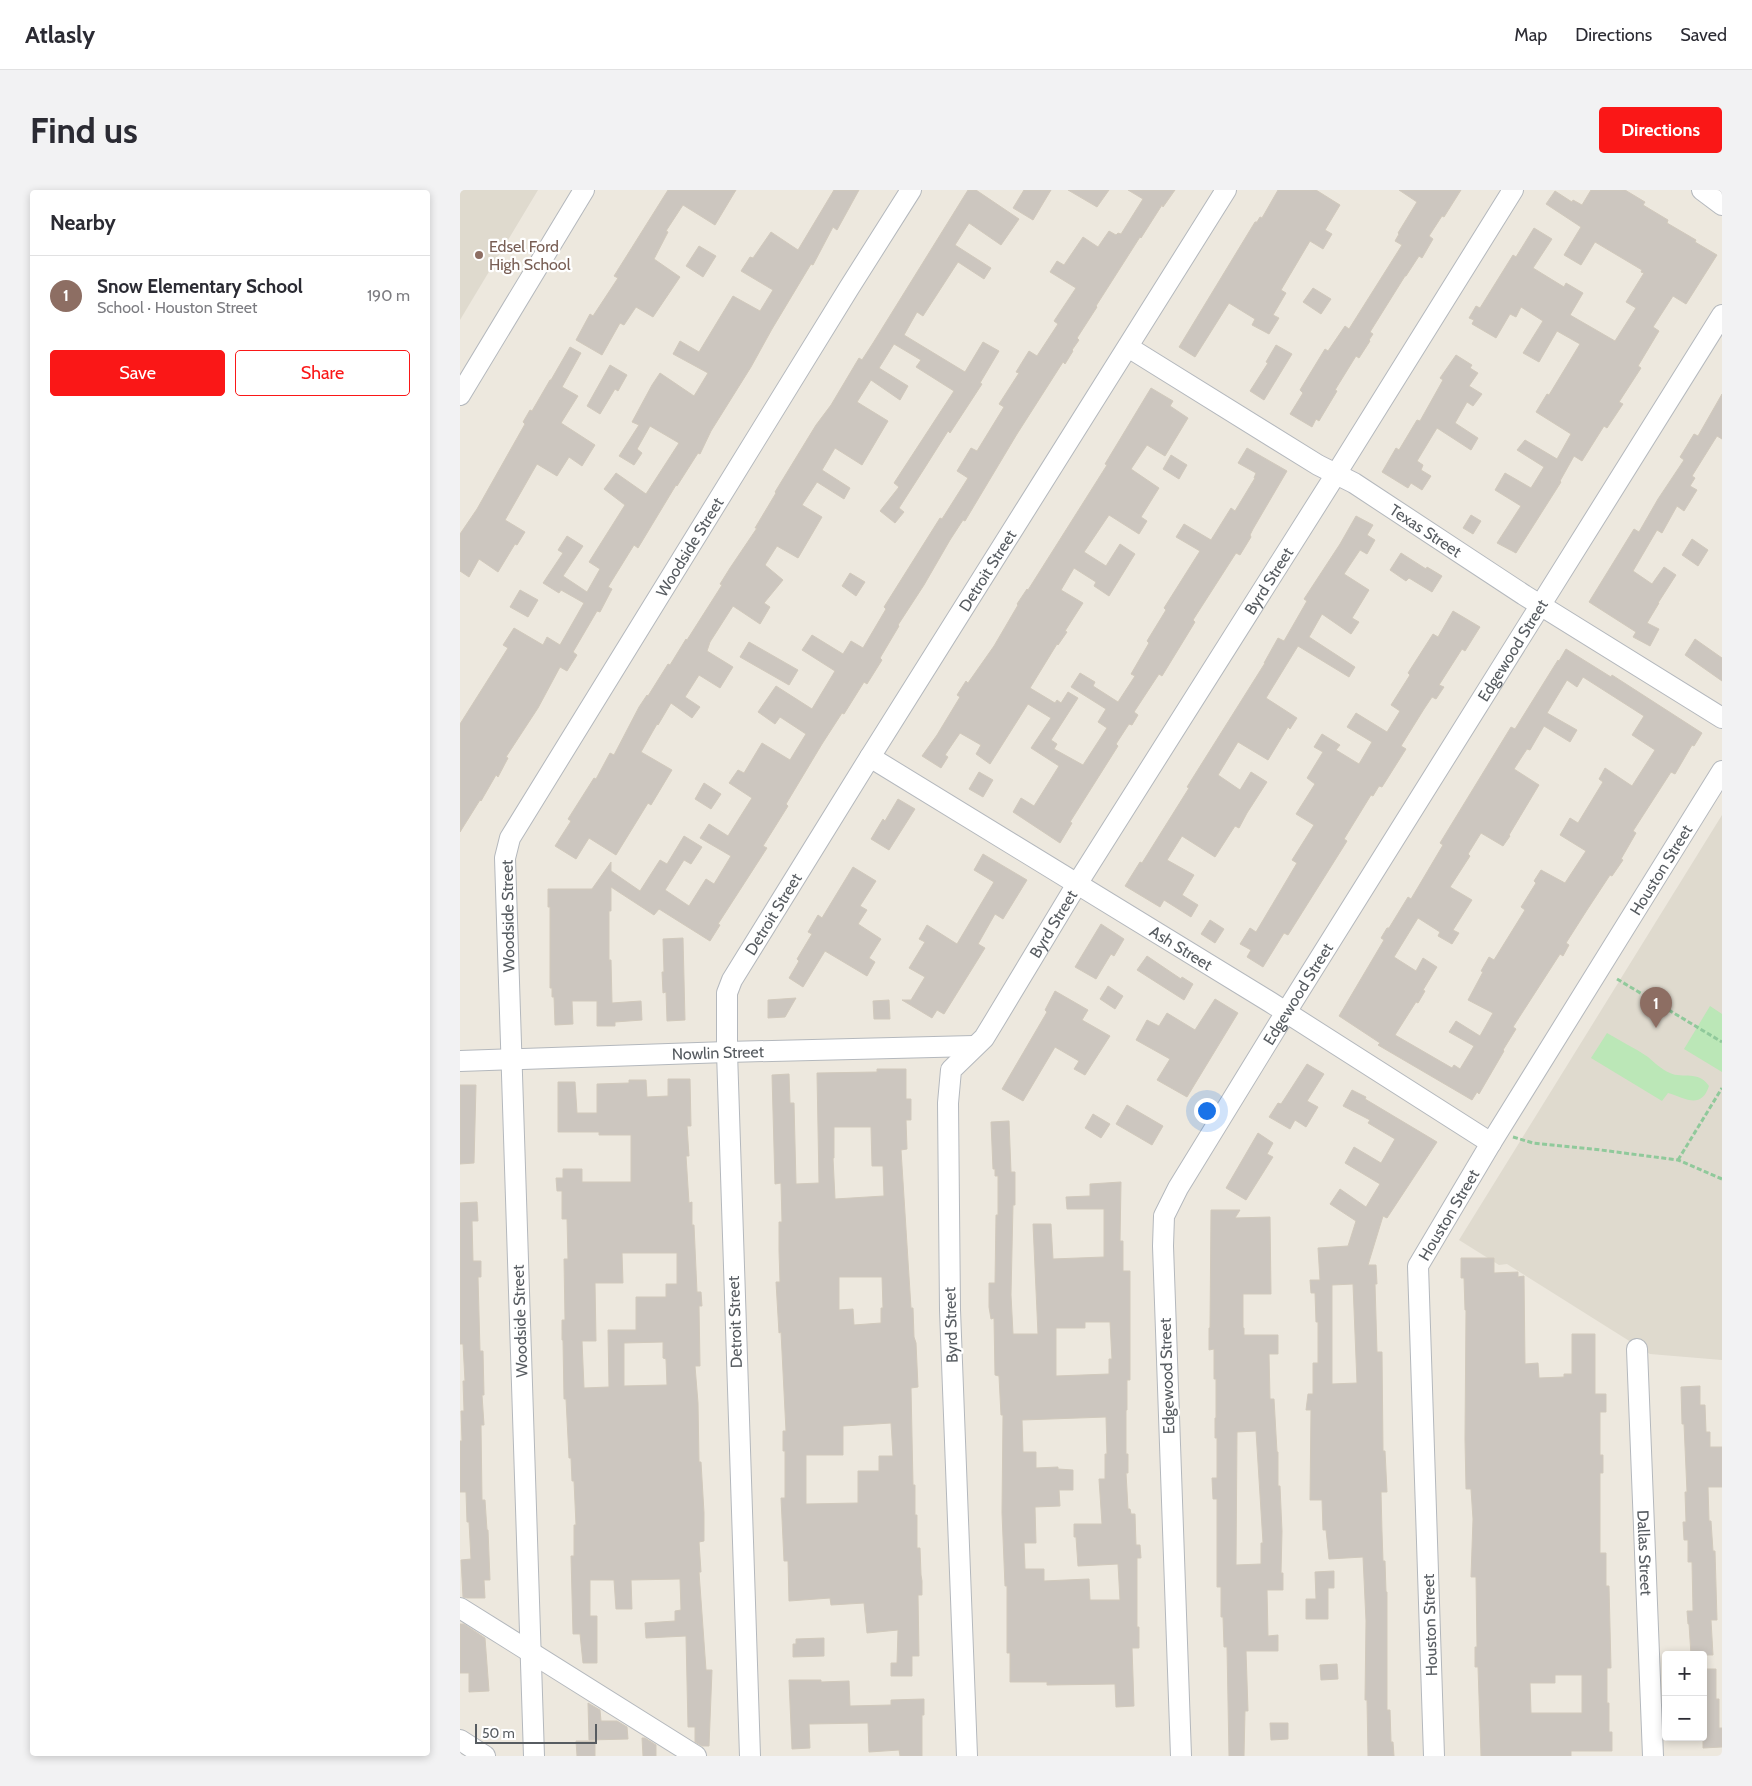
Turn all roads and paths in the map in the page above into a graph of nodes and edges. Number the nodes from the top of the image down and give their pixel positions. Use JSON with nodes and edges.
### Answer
{"nodes":[{"id":1,"x":584,"y":190,"type":"edge"},
{"id":2,"x":911,"y":190,"type":"edge"},
{"id":3,"x":1226,"y":190,"type":"edge"},
{"id":4,"x":1512,"y":190,"type":"edge"},
{"id":5,"x":1702,"y":190,"type":"edge"},
{"id":6,"x":1722,"y":205,"type":"edge"},
{"id":7,"x":1722,"y":315,"type":"edge"},
{"id":8,"x":1128,"y":347,"type":"junction"},
{"id":9,"x":460,"y":395,"type":"edge"},
{"id":10,"x":1336,"y":474,"type":"junction"},
{"id":11,"x":1541,"y":606,"type":"junction"},
{"id":12,"x":1722,"y":718,"type":"edge"},
{"id":13,"x":870,"y":757,"type":"junction"},
{"id":14,"x":1722,"y":771,"type":"edge"},
{"id":15,"x":1077,"y":884,"type":"junction"},
{"id":16,"x":1617,"y":979,"type":"dead end"},
{"id":17,"x":1286,"y":1012,"type":"junction"},
{"id":18,"x":1722,"y":1042,"type":"edge"},
{"id":19,"x":974,"y":1046,"type":"junction"},
{"id":20,"x":726,"y":1052,"type":"junction"},
{"id":21,"x":512,"y":1059,"type":"junction"},
{"id":22,"x":460,"y":1061,"type":"edge"},
{"id":23,"x":1722,"y":1088,"type":"edge"},
{"id":24,"x":1496,"y":1136,"type":"junction"},
{"id":25,"x":1678,"y":1160,"type":"junction"},
{"id":26,"x":1722,"y":1180,"type":"edge"},
{"id":27,"x":1637,"y":1349,"type":"dead end"},
{"id":28,"x":460,"y":1608,"type":"edge"},
{"id":29,"x":530,"y":1652,"type":"junction"},
{"id":30,"x":460,"y":1740,"type":"edge"},
{"id":31,"x":485,"y":1756,"type":"edge"},
{"id":32,"x":534,"y":1756,"type":"edge"},
{"id":33,"x":696,"y":1756,"type":"edge"},
{"id":34,"x":750,"y":1756,"type":"edge"},
{"id":35,"x":966,"y":1756,"type":"edge"},
{"id":36,"x":1180,"y":1756,"type":"edge"},
{"id":37,"x":1434,"y":1756,"type":"edge"},
{"id":38,"x":1653,"y":1756,"type":"edge"}],
"edges":[{"from":1,"to":9,"type":"street"},
{"from":2,"to":21,"type":"street","name":"Woodside Street"},
{"from":3,"to":8,"type":"street","name":"Detroit Street"},
{"from":4,"to":10,"type":"street","name":"Byrd Street"},
{"from":5,"to":6,"type":"street"},
{"from":7,"to":11,"type":"street","name":"Edgewood Street"},
{"from":8,"to":10,"type":"street","name":"Texas Street"},
{"from":8,"to":13,"type":"street","name":"Detroit Street"},
{"from":10,"to":11,"type":"street","name":"Texas Street"},
{"from":10,"to":15,"type":"street","name":"Byrd Street"},
{"from":11,"to":12,"type":"street","name":"Texas Street"},
{"from":11,"to":17,"type":"street","name":"Edgewood Street"},
{"from":13,"to":15,"type":"street","name":"Ash Street"},
{"from":13,"to":20,"type":"street","name":"Detroit Street"},
{"from":14,"to":24,"type":"street","name":"Houston Street"},
{"from":15,"to":17,"type":"street","name":"Ash Street"},
{"from":15,"to":19,"type":"street","name":"Byrd Street"},
{"from":16,"to":18,"type":"path"},
{"from":17,"to":24,"type":"street","name":"Ash Street"},
{"from":17,"to":36,"type":"street","name":"Edgewood Street"},
{"from":19,"to":20,"type":"street","name":"Nowlin Street"},
{"from":19,"to":35,"type":"street","name":"Byrd Street"},
{"from":20,"to":21,"type":"street","name":"Nowlin Street"},
{"from":20,"to":34,"type":"street","name":"Detroit Street"},
{"from":21,"to":22,"type":"street","name":"Nowlin Street"},
{"from":21,"to":29,"type":"street","name":"Woodside Street"},
{"from":23,"to":25,"type":"path"},
{"from":24,"to":25,"type":"path"},
{"from":24,"to":37,"type":"street","name":"Houston Street"},
{"from":25,"to":26,"type":"path"},
{"from":27,"to":38,"type":"street","name":"Dallas Street"},
{"from":28,"to":29,"type":"street"},
{"from":29,"to":32,"type":"street","name":"Woodside Street"},
{"from":29,"to":33,"type":"street"},
{"from":30,"to":31,"type":"street"}]}
